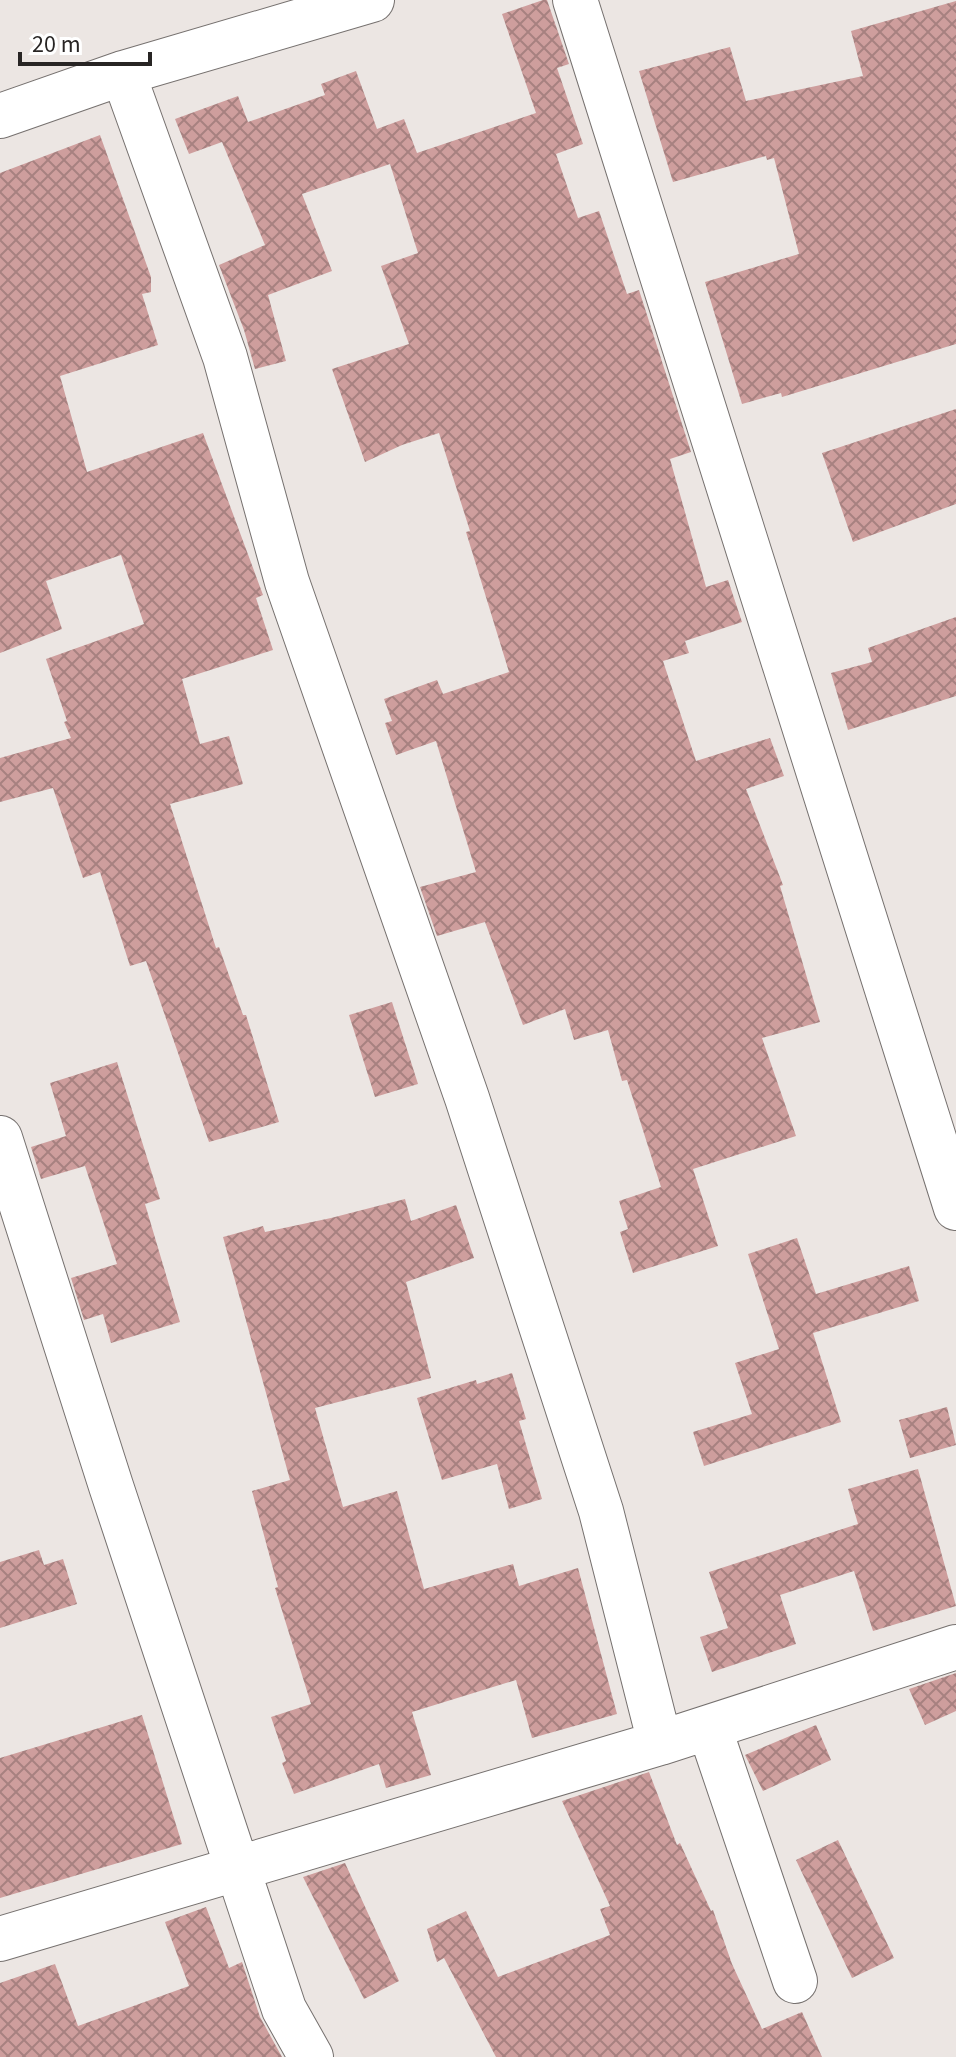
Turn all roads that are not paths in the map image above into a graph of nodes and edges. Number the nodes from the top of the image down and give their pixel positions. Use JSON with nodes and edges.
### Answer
{"nodes":[{"id":1,"x":372,"y":0,"type":"edge"},
{"id":2,"x":575,"y":0,"type":"edge"},
{"id":3,"x":123,"y":73,"type":"junction"},
{"id":4,"x":0,"y":116,"type":"edge"},
{"id":5,"x":0,"y":1138,"type":"edge"},
{"id":6,"x":949,"y":1160,"type":"edge"},
{"id":7,"x":956,"y":1208,"type":"edge"},
{"id":8,"x":956,"y":1647,"type":"edge"},
{"id":9,"x":709,"y":1727,"type":"junction"},
{"id":10,"x":660,"y":1743,"type":"junction"},
{"id":11,"x":238,"y":1866,"type":"junction"},
{"id":12,"x":0,"y":1939,"type":"edge"},
{"id":13,"x":795,"y":1981,"type":"dead end"},
{"id":14,"x":311,"y":2057,"type":"edge"}],
"edges":[{"from":1,"to":3,"type":"street"},
{"from":2,"to":6,"type":"street"},
{"from":3,"to":4,"type":"street"},
{"from":3,"to":10,"type":"street"},
{"from":5,"to":11,"type":"street"},
{"from":6,"to":7,"type":"street"},
{"from":8,"to":9,"type":"street"},
{"from":9,"to":10,"type":"street"},
{"from":9,"to":13,"type":"street"},
{"from":10,"to":11,"type":"street"},
{"from":11,"to":12,"type":"street"},
{"from":11,"to":14,"type":"street"}]}
